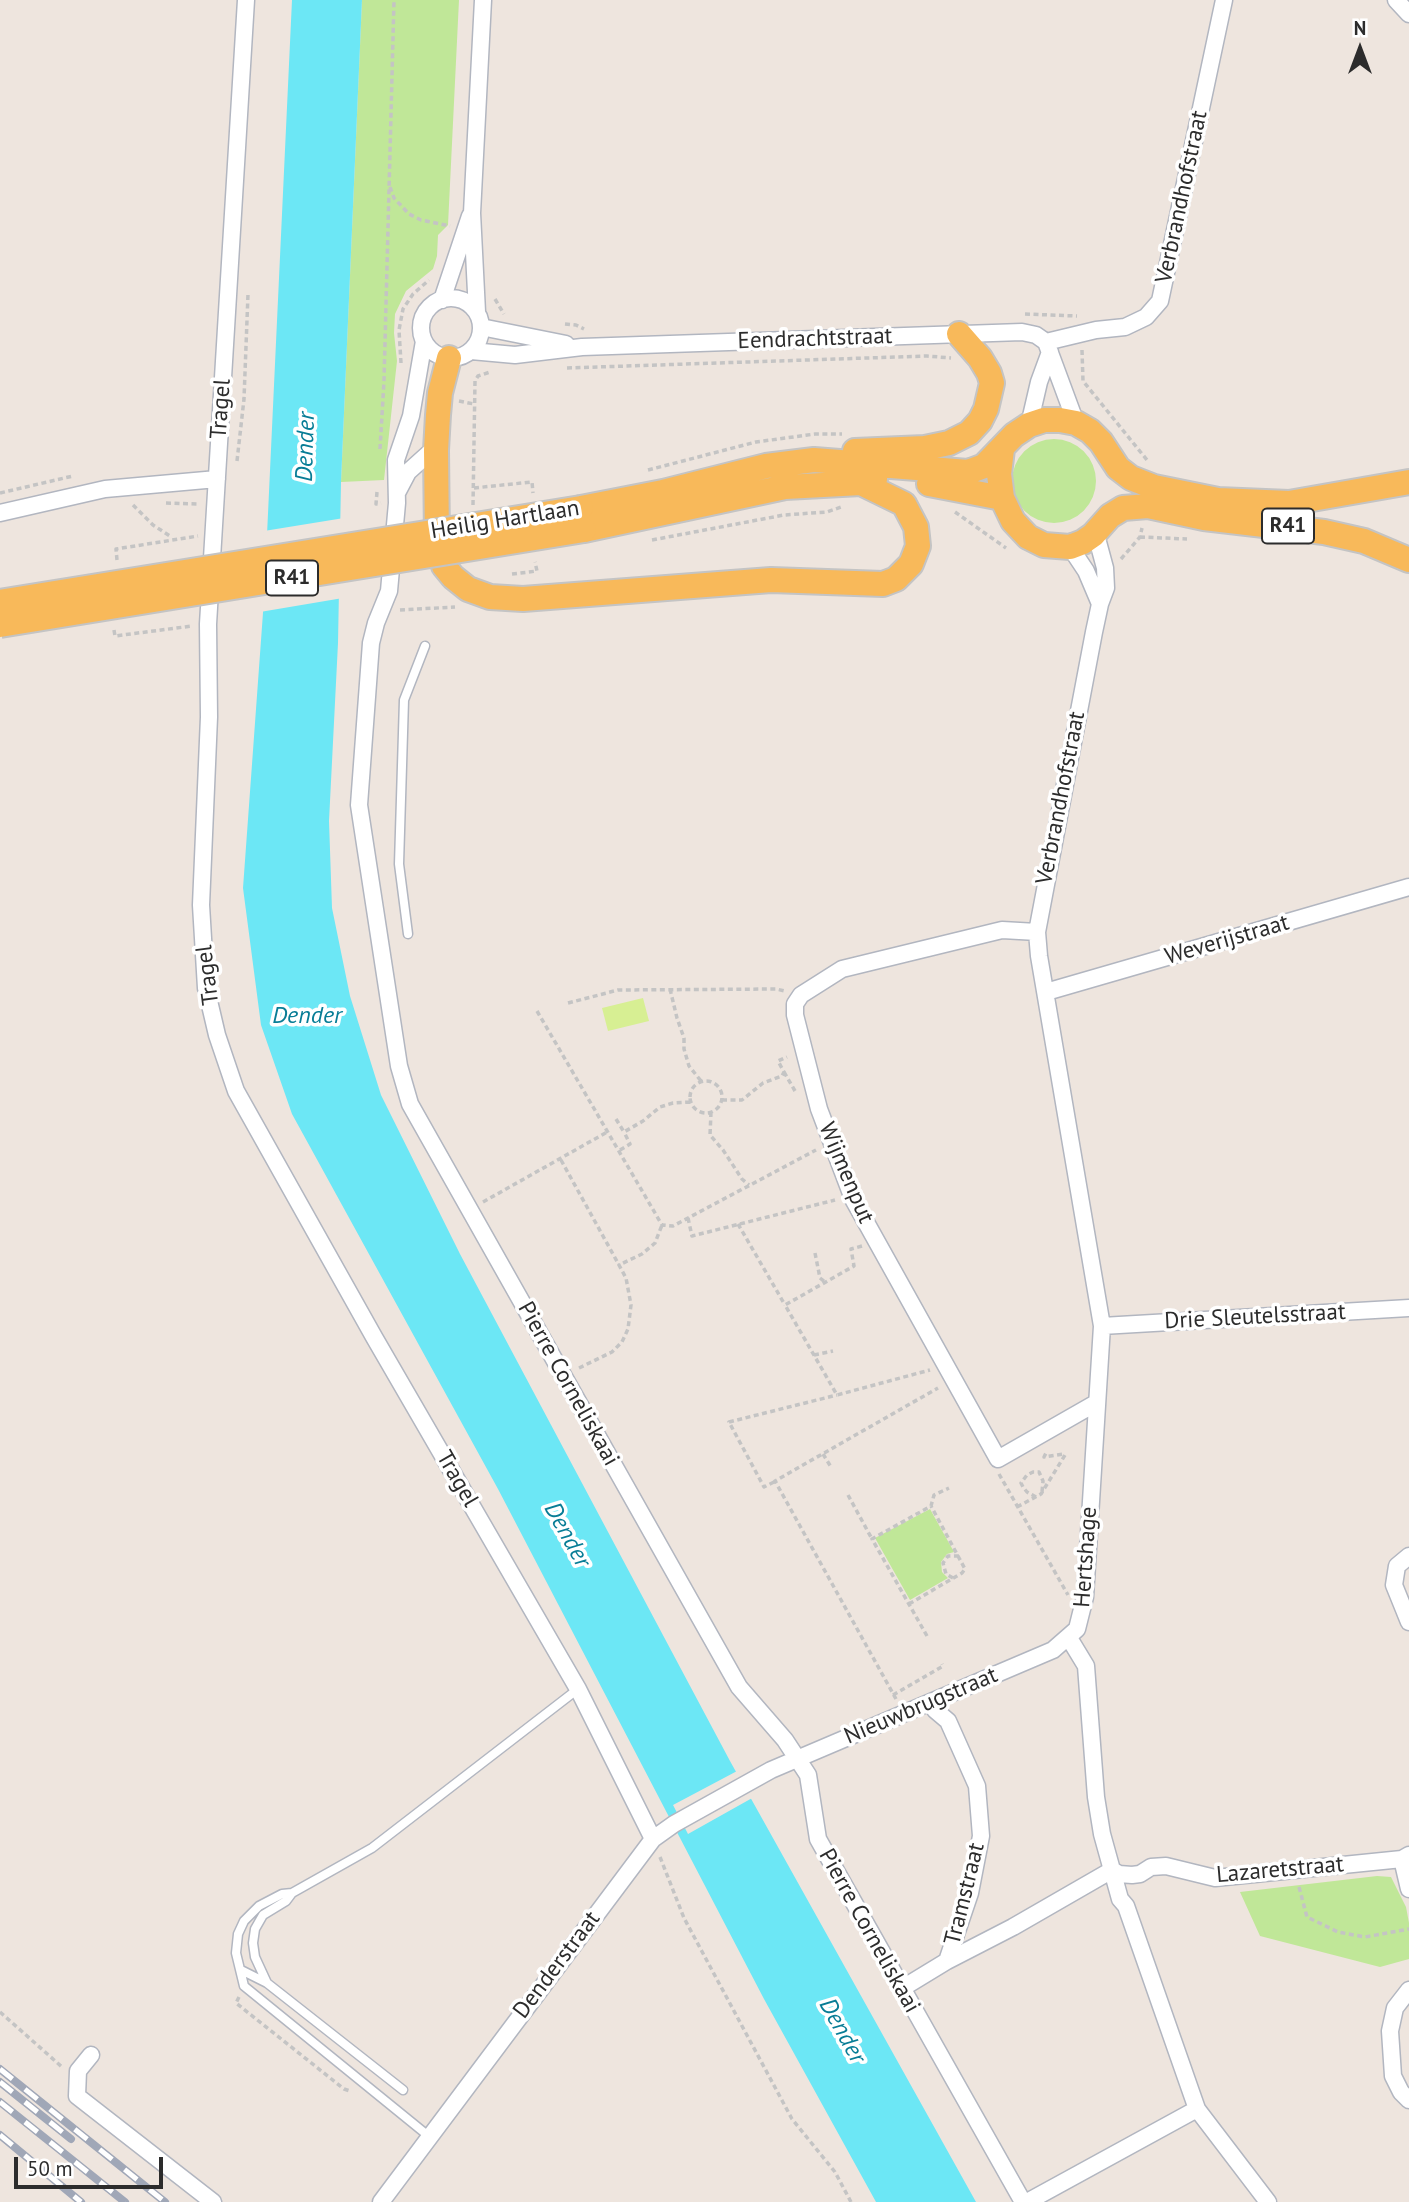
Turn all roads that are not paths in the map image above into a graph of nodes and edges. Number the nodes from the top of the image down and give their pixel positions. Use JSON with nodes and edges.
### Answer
{"nodes":[{"id":1,"x":246,"y":0,"type":"edge"},
{"id":2,"x":483,"y":0,"type":"edge"},
{"id":3,"x":1224,"y":0,"type":"edge"},
{"id":4,"x":1396,"y":0,"type":"edge"},
{"id":5,"x":1409,"y":14,"type":"edge"},
{"id":6,"x":472,"y":213,"type":"junction"},
{"id":7,"x":442,"y":300,"type":"junction"},
{"id":8,"x":479,"y":319,"type":"junction"},
{"id":9,"x":959,"y":334,"type":"junction"},
{"id":10,"x":424,"y":341,"type":"junction"},
{"id":11,"x":582,"y":347,"type":"junction"},
{"id":12,"x":1048,"y":347,"type":"junction"},
{"id":13,"x":460,"y":355,"type":"junction"},
{"id":14,"x":1076,"y":423,"type":"junction"},
{"id":15,"x":1029,"y":425,"type":"junction"},
{"id":16,"x":1002,"y":449,"type":"junction"},
{"id":17,"x":436,"y":450,"type":"junction"},
{"id":18,"x":814,"y":460,"type":"junction"},
{"id":19,"x":217,"y":479,"type":"junction"},
{"id":20,"x":1409,"y":482,"type":"edge"},
{"id":21,"x":861,"y":483,"type":"junction"},
{"id":22,"x":397,"y":498,"type":"junction"},
{"id":23,"x":1002,"y":498,"type":"junction"},
{"id":24,"x":0,"y":513,"type":"edge"},
{"id":25,"x":582,"y":519,"type":"junction"},
{"id":26,"x":1093,"y":535,"type":"junction"},
{"id":27,"x":1070,"y":547,"type":"junction"},
{"id":28,"x":1409,"y":559,"type":"edge"},
{"id":29,"x":0,"y":602,"type":"edge"},
{"id":30,"x":1100,"y":604,"type":"junction"},
{"id":31,"x":0,"y":625,"type":"edge"},
{"id":32,"x":425,"y":646,"type":"dead end"},
{"id":33,"x":1409,"y":887,"type":"edge"},
{"id":34,"x":1037,"y":932,"type":"junction"},
{"id":35,"x":408,"y":934,"type":"dead end"},
{"id":36,"x":1046,"y":992,"type":"junction"},
{"id":37,"x":1409,"y":1308,"type":"edge"},
{"id":38,"x":1102,"y":1326,"type":"junction"},
{"id":39,"x":1096,"y":1404,"type":"junction"},
{"id":40,"x":1409,"y":1556,"type":"edge"},
{"id":41,"x":1409,"y":1622,"type":"edge"},
{"id":42,"x":1069,"y":1638,"type":"junction"},
{"id":43,"x":578,"y":1689,"type":"junction"},
{"id":44,"x":932,"y":1702,"type":"junction"},
{"id":45,"x":797,"y":1758,"type":"junction"},
{"id":46,"x":771,"y":1770,"type":"joint"},
{"id":47,"x":653,"y":1839,"type":"junction"},
{"id":48,"x":1406,"y":1857,"type":"edge"},
{"id":49,"x":1112,"y":1870,"type":"junction"},
{"id":50,"x":1409,"y":1889,"type":"edge"},
{"id":51,"x":292,"y":1893,"type":"junction"},
{"id":52,"x":947,"y":1961,"type":"junction"},
{"id":53,"x":241,"y":1970,"type":"junction"},
{"id":54,"x":267,"y":1983,"type":"junction"},
{"id":55,"x":901,"y":1989,"type":"junction"},
{"id":56,"x":1409,"y":1990,"type":"edge"},
{"id":57,"x":91,"y":2056,"type":"dead end"},
{"id":58,"x":403,"y":2091,"type":"dead end"},
{"id":59,"x":1409,"y":2100,"type":"edge"},
{"id":60,"x":1196,"y":2109,"type":"junction"},
{"id":61,"x":430,"y":2138,"type":"junction"},
{"id":62,"x":213,"y":2202,"type":"edge"},
{"id":63,"x":381,"y":2202,"type":"edge"},
{"id":64,"x":1025,"y":2202,"type":"edge"},
{"id":65,"x":1268,"y":2202,"type":"edge"}],
"edges":[{"from":1,"to":19,"type":"street","name":"Tragel"},
{"from":2,"to":6,"type":"street"},
{"from":3,"to":12,"type":"street","name":"Verbrandhofstraat"},
{"from":4,"to":5,"type":"street"},
{"from":6,"to":7,"type":"street"},
{"from":6,"to":8,"type":"street"},
{"from":7,"to":8,"type":"street"},
{"from":7,"to":10,"type":"street"},
{"from":8,"to":11,"type":"street","name":"Eendrachtstraat"},
{"from":8,"to":13,"type":"street"},
{"from":9,"to":11,"type":"street","name":"Eendrachtstraat"},
{"from":9,"to":12,"type":"street","name":"Eendrachtstraat"},
{"from":9,"to":18,"type":"main road"},
{"from":10,"to":13,"type":"street"},
{"from":10,"to":22,"type":"street","name":"Pierre Corneliskaai"},
{"from":11,"to":13,"type":"street","name":"Eendrachtstraat"},
{"from":12,"to":14,"type":"street"},
{"from":12,"to":15,"type":"street"},
{"from":13,"to":17,"type":"main road"},
{"from":14,"to":15,"type":"main road"},
{"from":14,"to":20,"type":"main road","number":"R41"},
{"from":15,"to":16,"type":"main road","name":"Heilig Hartlaan","number":"R41"},
{"from":16,"to":18,"type":"main road","name":"Heilig Hartlaan","number":"R41"},
{"from":16,"to":23,"type":"main road"},
{"from":17,"to":21,"type":"main road"},
{"from":17,"to":22,"type":"street","name":"Pierre Corneliskaai"},
{"from":18,"to":25,"type":"main road","name":"Heilig Hartlaan","number":"R41"},
{"from":19,"to":24,"type":"street"},
{"from":19,"to":43,"type":"street","name":"Tragel"},
{"from":21,"to":23,"type":"main road","name":"Heilig Hartlaan","number":"R41"},
{"from":21,"to":25,"type":"main road","name":"Heilig Hartlaan","number":"R41"},
{"from":22,"to":45,"type":"street","name":"Pierre Corneliskaai"},
{"from":23,"to":27,"type":"main road"},
{"from":25,"to":29,"type":"main road","name":"Heilig Hartlaan","number":"R41","bridge":true},
{"from":25,"to":31,"type":"main road","name":"Heilig Hartlaan","number":"R41","bridge":true},
{"from":26,"to":27,"type":"main road","number":"R41"},
{"from":26,"to":28,"type":"main road","number":"R41"},
{"from":26,"to":30,"type":"street","name":"Verbrandhofstraat"},
{"from":27,"to":30,"type":"street"},
{"from":30,"to":34,"type":"street","name":"Verbrandhofstraat"},
{"from":32,"to":35,"type":"lane"},
{"from":33,"to":36,"type":"street","name":"Weverijstraat"},
{"from":34,"to":36,"type":"street","name":"Verbrandhofstraat"},
{"from":34,"to":39,"type":"street","name":"Wijmenput"},
{"from":36,"to":38,"type":"street","name":"Hertshage"},
{"from":37,"to":38,"type":"street","name":"Drie Sleutelsstraat"},
{"from":38,"to":39,"type":"street","name":"Hertshage"},
{"from":39,"to":42,"type":"street","name":"Hertshage"},
{"from":40,"to":41,"type":"street"},
{"from":42,"to":44,"type":"street","name":"Nieuwbrugstraat"},
{"from":42,"to":49,"type":"street","name":"Hertshage"},
{"from":43,"to":47,"type":"street","name":"Tragel"},
{"from":43,"to":51,"type":"lane"},
{"from":44,"to":45,"type":"street","name":"Nieuwbrugstraat"},
{"from":44,"to":52,"type":"street","name":"Tramstraat"},
{"from":45,"to":46,"type":"street","name":"Nieuwbrugstraat"},
{"from":45,"to":55,"type":"street","name":"Pierre Corneliskaai"},
{"from":46,"to":47,"type":"street","name":"Denderstraat"},
{"from":47,"to":61,"type":"street","name":"Denderstraat"},
{"from":48,"to":49,"type":"street","name":"Lazaretstraat"},
{"from":48,"to":50,"type":"street"},
{"from":49,"to":52,"type":"street"},
{"from":49,"to":60,"type":"street","name":"Hertshage"},
{"from":51,"to":53,"type":"lane"},
{"from":51,"to":54,"type":"lane"},
{"from":52,"to":55,"type":"street","name":"Tramstraat"},
{"from":53,"to":54,"type":"lane"},
{"from":53,"to":61,"type":"lane"},
{"from":54,"to":58,"type":"lane"},
{"from":55,"to":64,"type":"street","name":"Pierre Corneliskaai"},
{"from":56,"to":59,"type":"street"},
{"from":57,"to":62,"type":"street"},
{"from":60,"to":64,"type":"street"},
{"from":60,"to":65,"type":"street","name":"Hertshage"},
{"from":61,"to":63,"type":"street","name":"Denderstraat"}]}
